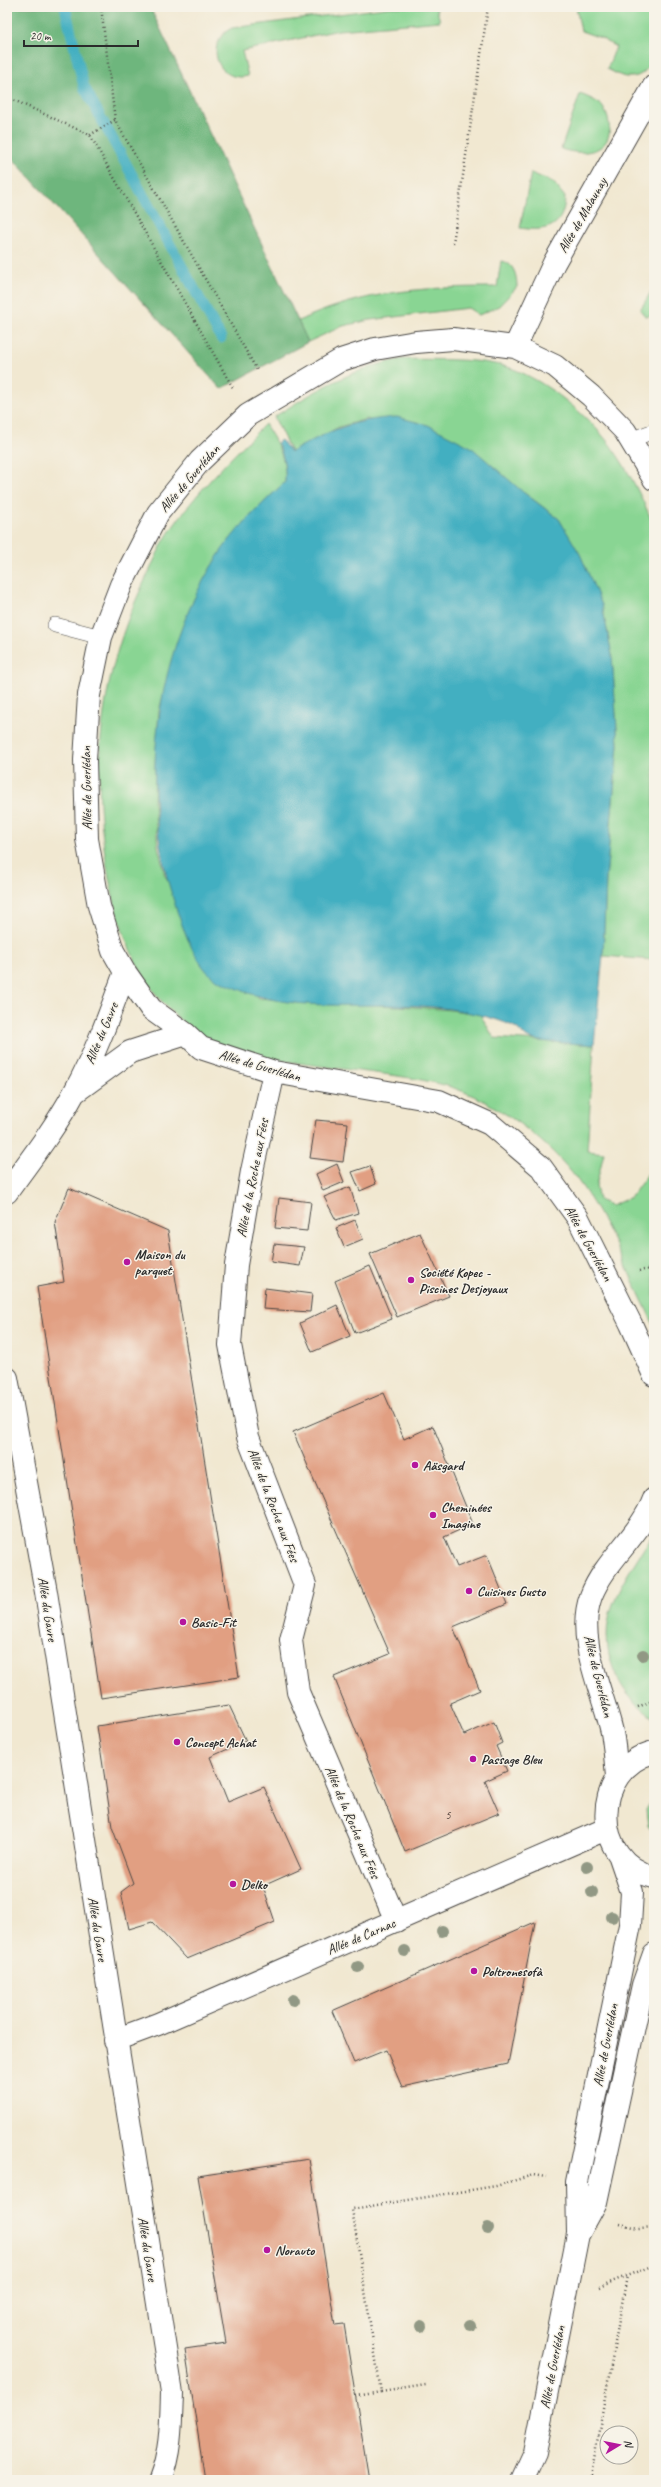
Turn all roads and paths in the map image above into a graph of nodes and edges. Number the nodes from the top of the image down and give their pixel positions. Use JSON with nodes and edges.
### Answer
{"nodes":[{"id":1,"x":102,"y":7,"type":"edge"},
{"id":2,"x":299,"y":7,"type":"edge"},
{"id":3,"x":488,"y":7,"type":"edge"},
{"id":4,"x":286,"y":8,"type":"dead end"},
{"id":5,"x":654,"y":86,"type":"edge"},
{"id":6,"x":7,"y":97,"type":"edge"},
{"id":7,"x":115,"y":120,"type":"junction"},
{"id":8,"x":90,"y":135,"type":"junction"},
{"id":9,"x":453,"y":243,"type":"dead end"},
{"id":10,"x":515,"y":347,"type":"junction"},
{"id":11,"x":273,"y":400,"type":"junction"},
{"id":12,"x":248,"y":415,"type":"junction"},
{"id":13,"x":654,"y":431,"type":"edge"},
{"id":14,"x":630,"y":440,"type":"junction"},
{"id":15,"x":654,"y":479,"type":"edge"},
{"id":16,"x":55,"y":625,"type":"dead end"},
{"id":17,"x":101,"y":637,"type":"junction"},
{"id":18,"x":125,"y":972,"type":"junction"},
{"id":19,"x":186,"y":1034,"type":"junction"},
{"id":20,"x":274,"y":1072,"type":"junction"},
{"id":21,"x":74,"y":1093,"type":"junction"},
{"id":22,"x":7,"y":1192,"type":"edge"},
{"id":23,"x":654,"y":1375,"type":"edge"},
{"id":24,"x":7,"y":1378,"type":"edge"},
{"id":25,"x":654,"y":1499,"type":"edge"},
{"id":26,"x":654,"y":1752,"type":"edge"},
{"id":27,"x":617,"y":1776,"type":"junction"},
{"id":28,"x":606,"y":1829,"type":"junction"},
{"id":29,"x":620,"y":1857,"type":"junction"},
{"id":30,"x":654,"y":1877,"type":"edge"},
{"id":31,"x":396,"y":1921,"type":"junction"},
{"id":32,"x":654,"y":1954,"type":"edge"},
{"id":33,"x":115,"y":2040,"type":"junction"},
{"id":34,"x":580,"y":2169,"type":"junction"},
{"id":35,"x":617,"y":2224,"type":"dead end"},
{"id":36,"x":654,"y":2227,"type":"edge"},
{"id":37,"x":578,"y":2234,"type":"junction"},
{"id":38,"x":654,"y":2265,"type":"edge"},
{"id":39,"x":627,"y":2276,"type":"junction"},
{"id":40,"x":596,"y":2282,"type":"dead end"},
{"id":41,"x":426,"y":2384,"type":"dead end"},
{"id":42,"x":381,"y":2392,"type":"junction"},
{"id":43,"x":356,"y":2396,"type":"dead end"},
{"id":44,"x":535,"y":2452,"type":"junction"},
{"id":45,"x":160,"y":2480,"type":"edge"},
{"id":46,"x":522,"y":2480,"type":"edge"},
{"id":47,"x":538,"y":2480,"type":"edge"},
{"id":48,"x":592,"y":2480,"type":"edge"}],
"edges":[{"from":1,"to":7,"type":"path"},
{"from":2,"to":4,"type":"path"},
{"from":3,"to":9,"type":"path"},
{"from":5,"to":10,"type":"street","name":"Allée de Malaunay"},
{"from":6,"to":8,"type":"path"},
{"from":7,"to":8,"type":"path"},
{"from":7,"to":11,"type":"path"},
{"from":8,"to":12,"type":"path"},
{"from":10,"to":11,"type":"street","name":"Allée de Guerlédan"},
{"from":10,"to":14,"type":"street","name":"Allée de Guerlédan"},
{"from":11,"to":12,"type":"street","name":"Allée de Guerlédan"},
{"from":12,"to":17,"type":"street","name":"Allée de Guerlédan"},
{"from":13,"to":14,"type":"lane"},
{"from":14,"to":15,"type":"street","name":"Allée de Guerlédan"},
{"from":16,"to":17,"type":"lane"},
{"from":17,"to":18,"type":"street","name":"Allée de Guerlédan"},
{"from":18,"to":19,"type":"street","name":"Allée de Guerlédan"},
{"from":18,"to":21,"type":"street","name":"Allée du Gavre"},
{"from":19,"to":20,"type":"street","name":"Allée de Guerlédan"},
{"from":19,"to":21,"type":"street","name":"Allée du Gavre"},
{"from":20,"to":23,"type":"street","name":"Allée de Guerlédan"},
{"from":20,"to":31,"type":"street","name":"Allée de la Roche aux Fées"},
{"from":21,"to":22,"type":"street","name":"Allée du Gavre"},
{"from":24,"to":33,"type":"street","name":"Allée du Gavre"},
{"from":25,"to":27,"type":"street","name":"Allée de Guerlédan"},
{"from":26,"to":27,"type":"street"},
{"from":27,"to":28,"type":"street"},
{"from":28,"to":29,"type":"street"},
{"from":28,"to":31,"type":"street","name":"Allée de Carnac"},
{"from":29,"to":30,"type":"street"},
{"from":29,"to":34,"type":"street","name":"Allée de Guerlédan"},
{"from":31,"to":33,"type":"street","name":"Allée de Carnac"},
{"from":32,"to":37,"type":"street","name":"Allée de Guerlédan"},
{"from":33,"to":45,"type":"street","name":"Allée du Gavre"},
{"from":34,"to":37,"type":"street","name":"Allée de Guerlédan"},
{"from":34,"to":42,"type":"path"},
{"from":35,"to":36,"type":"path"},
{"from":37,"to":44,"type":"street","name":"Allée de Guerlédan"},
{"from":38,"to":39,"type":"path"},
{"from":39,"to":40,"type":"path"},
{"from":39,"to":48,"type":"path"},
{"from":41,"to":42,"type":"path"},
{"from":42,"to":43,"type":"path"},
{"from":44,"to":46,"type":"street","name":"Allée de Guerlédan"},
{"from":44,"to":47,"type":"street","name":"Allée de Guerlédan"}]}
